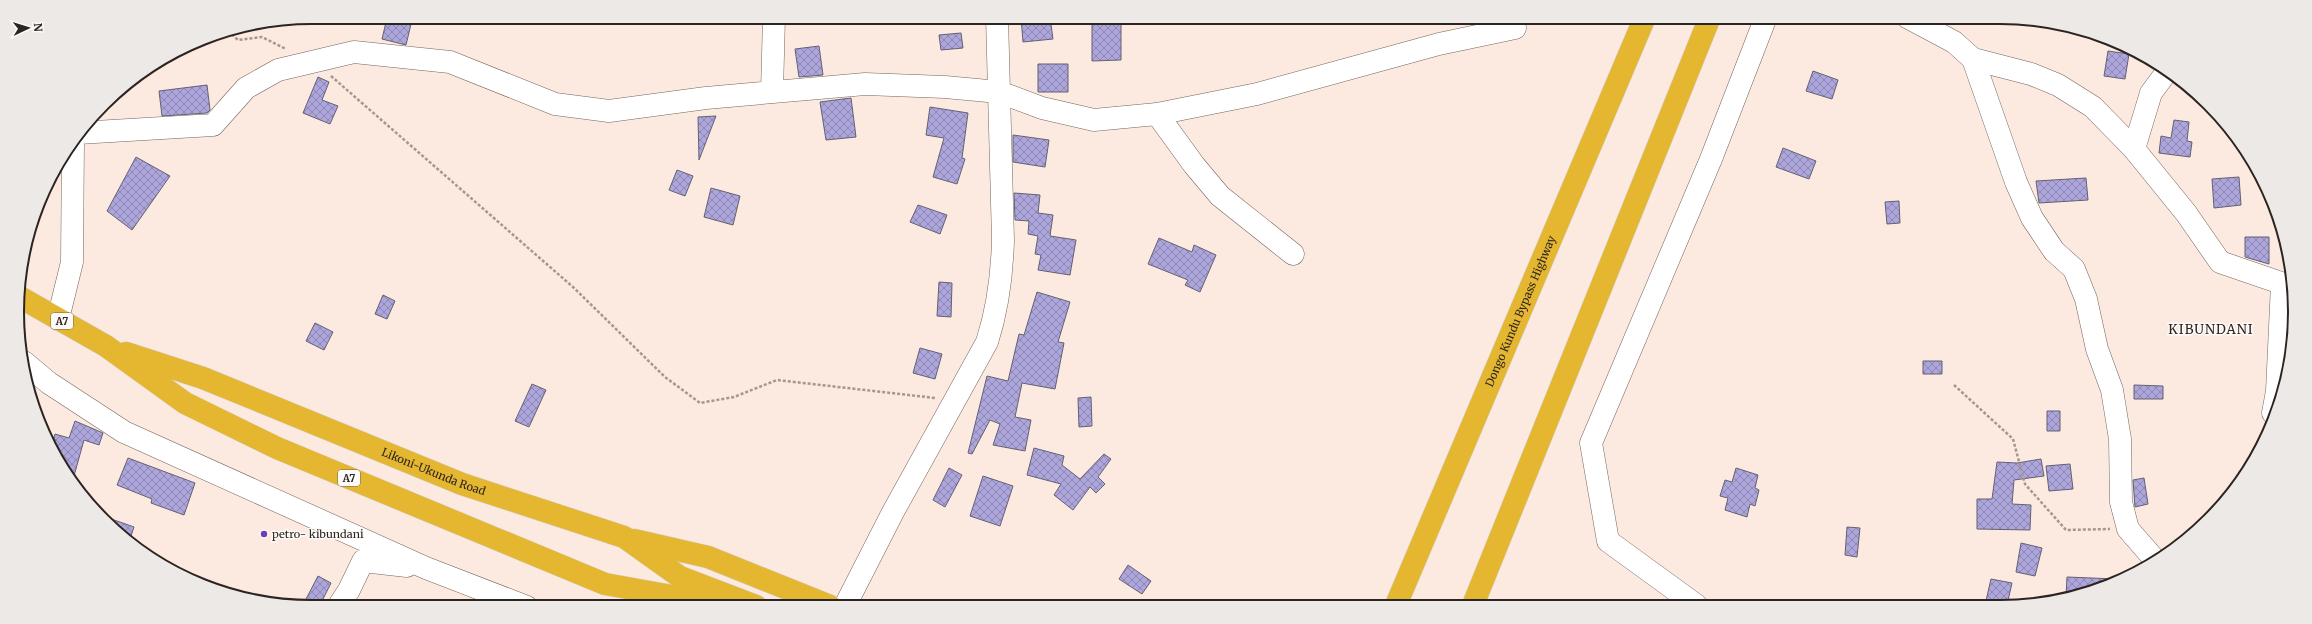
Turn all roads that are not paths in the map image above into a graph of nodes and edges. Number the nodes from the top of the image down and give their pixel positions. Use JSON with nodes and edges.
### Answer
{"nodes":[{"id":1,"x":774,"y":24,"type":"edge"},
{"id":2,"x":997,"y":24,"type":"edge"},
{"id":3,"x":1642,"y":24,"type":"edge"},
{"id":4,"x":1707,"y":24,"type":"edge"},
{"id":5,"x":1763,"y":24,"type":"edge"},
{"id":6,"x":1920,"y":24,"type":"edge"},
{"id":7,"x":1515,"y":28,"type":"dead end"},
{"id":8,"x":1973,"y":59,"type":"junction"},
{"id":9,"x":2164,"y":76,"type":"edge"},
{"id":10,"x":772,"y":92,"type":"junction"},
{"id":11,"x":999,"y":92,"type":"junction"},
{"id":12,"x":1157,"y":114,"type":"junction"},
{"id":13,"x":87,"y":132,"type":"edge"},
{"id":14,"x":2134,"y":149,"type":"junction"},
{"id":15,"x":74,"y":151,"type":"edge"},
{"id":16,"x":1293,"y":254,"type":"dead end"},
{"id":17,"x":2287,"y":286,"type":"edge"},
{"id":18,"x":2287,"y":288,"type":"edge"},
{"id":19,"x":25,"y":300,"type":"edge"},
{"id":20,"x":58,"y":319,"type":"junction"},
{"id":21,"x":106,"y":346,"type":"junction"},
{"id":22,"x":30,"y":367,"type":"edge"},
{"id":23,"x":2277,"y":390,"type":"edge"},
{"id":24,"x":624,"y":537,"type":"junction"},
{"id":25,"x":2152,"y":556,"type":"edge"},
{"id":26,"x":426,"y":568,"type":"junction"},
{"id":27,"x":605,"y":584,"type":"junction"},
{"id":28,"x":676,"y":587,"type":"junction"},
{"id":29,"x":342,"y":600,"type":"edge"},
{"id":30,"x":509,"y":600,"type":"edge"},
{"id":31,"x":634,"y":600,"type":"edge"},
{"id":32,"x":691,"y":600,"type":"edge"},
{"id":33,"x":731,"y":600,"type":"edge"},
{"id":34,"x":815,"y":600,"type":"edge"},
{"id":35,"x":848,"y":600,"type":"edge"},
{"id":36,"x":1398,"y":600,"type":"edge"},
{"id":37,"x":1475,"y":600,"type":"edge"},
{"id":38,"x":1689,"y":600,"type":"edge"}],
"edges":[{"from":1,"to":10,"type":"street"},
{"from":2,"to":11,"type":"street"},
{"from":3,"to":36,"type":"highway","name":"Dongo Kundu Bypass Highway"},
{"from":4,"to":37,"type":"highway"},
{"from":5,"to":38,"type":"street"},
{"from":6,"to":8,"type":"street"},
{"from":7,"to":12,"type":"street"},
{"from":8,"to":14,"type":"street"},
{"from":8,"to":25,"type":"street"},
{"from":9,"to":14,"type":"street"},
{"from":10,"to":11,"type":"street"},
{"from":10,"to":13,"type":"street"},
{"from":11,"to":12,"type":"street"},
{"from":11,"to":35,"type":"street"},
{"from":12,"to":16,"type":"street"},
{"from":14,"to":17,"type":"street"},
{"from":15,"to":20,"type":"street"},
{"from":18,"to":23,"type":"street"},
{"from":19,"to":20,"type":"highway","name":"Likoni-Ukunda Road","number":"A7"},
{"from":20,"to":21,"type":"highway","name":"Likoni-Ukunda Road","number":"A7"},
{"from":21,"to":24,"type":"highway","name":"Likoni-Ukunda Road","number":"A7"},
{"from":21,"to":27,"type":"highway","name":"Likoni-Ukunda Road","number":"A7"},
{"from":22,"to":26,"type":"street"},
{"from":24,"to":28,"type":"highway","name":"Likoni-Ukunda Road","number":"A7"},
{"from":24,"to":34,"type":"highway"},
{"from":26,"to":29,"type":"street"},
{"from":26,"to":30,"type":"street"},
{"from":27,"to":28,"type":"highway","name":"Likoni-Ukunda Road","number":"A7"},
{"from":27,"to":31,"type":"highway"},
{"from":28,"to":32,"type":"highway","name":"Likoni-Ukunda Road","number":"A7"},
{"from":28,"to":33,"type":"highway","name":"Likoni-Ukunda Road","number":"A7"}]}
